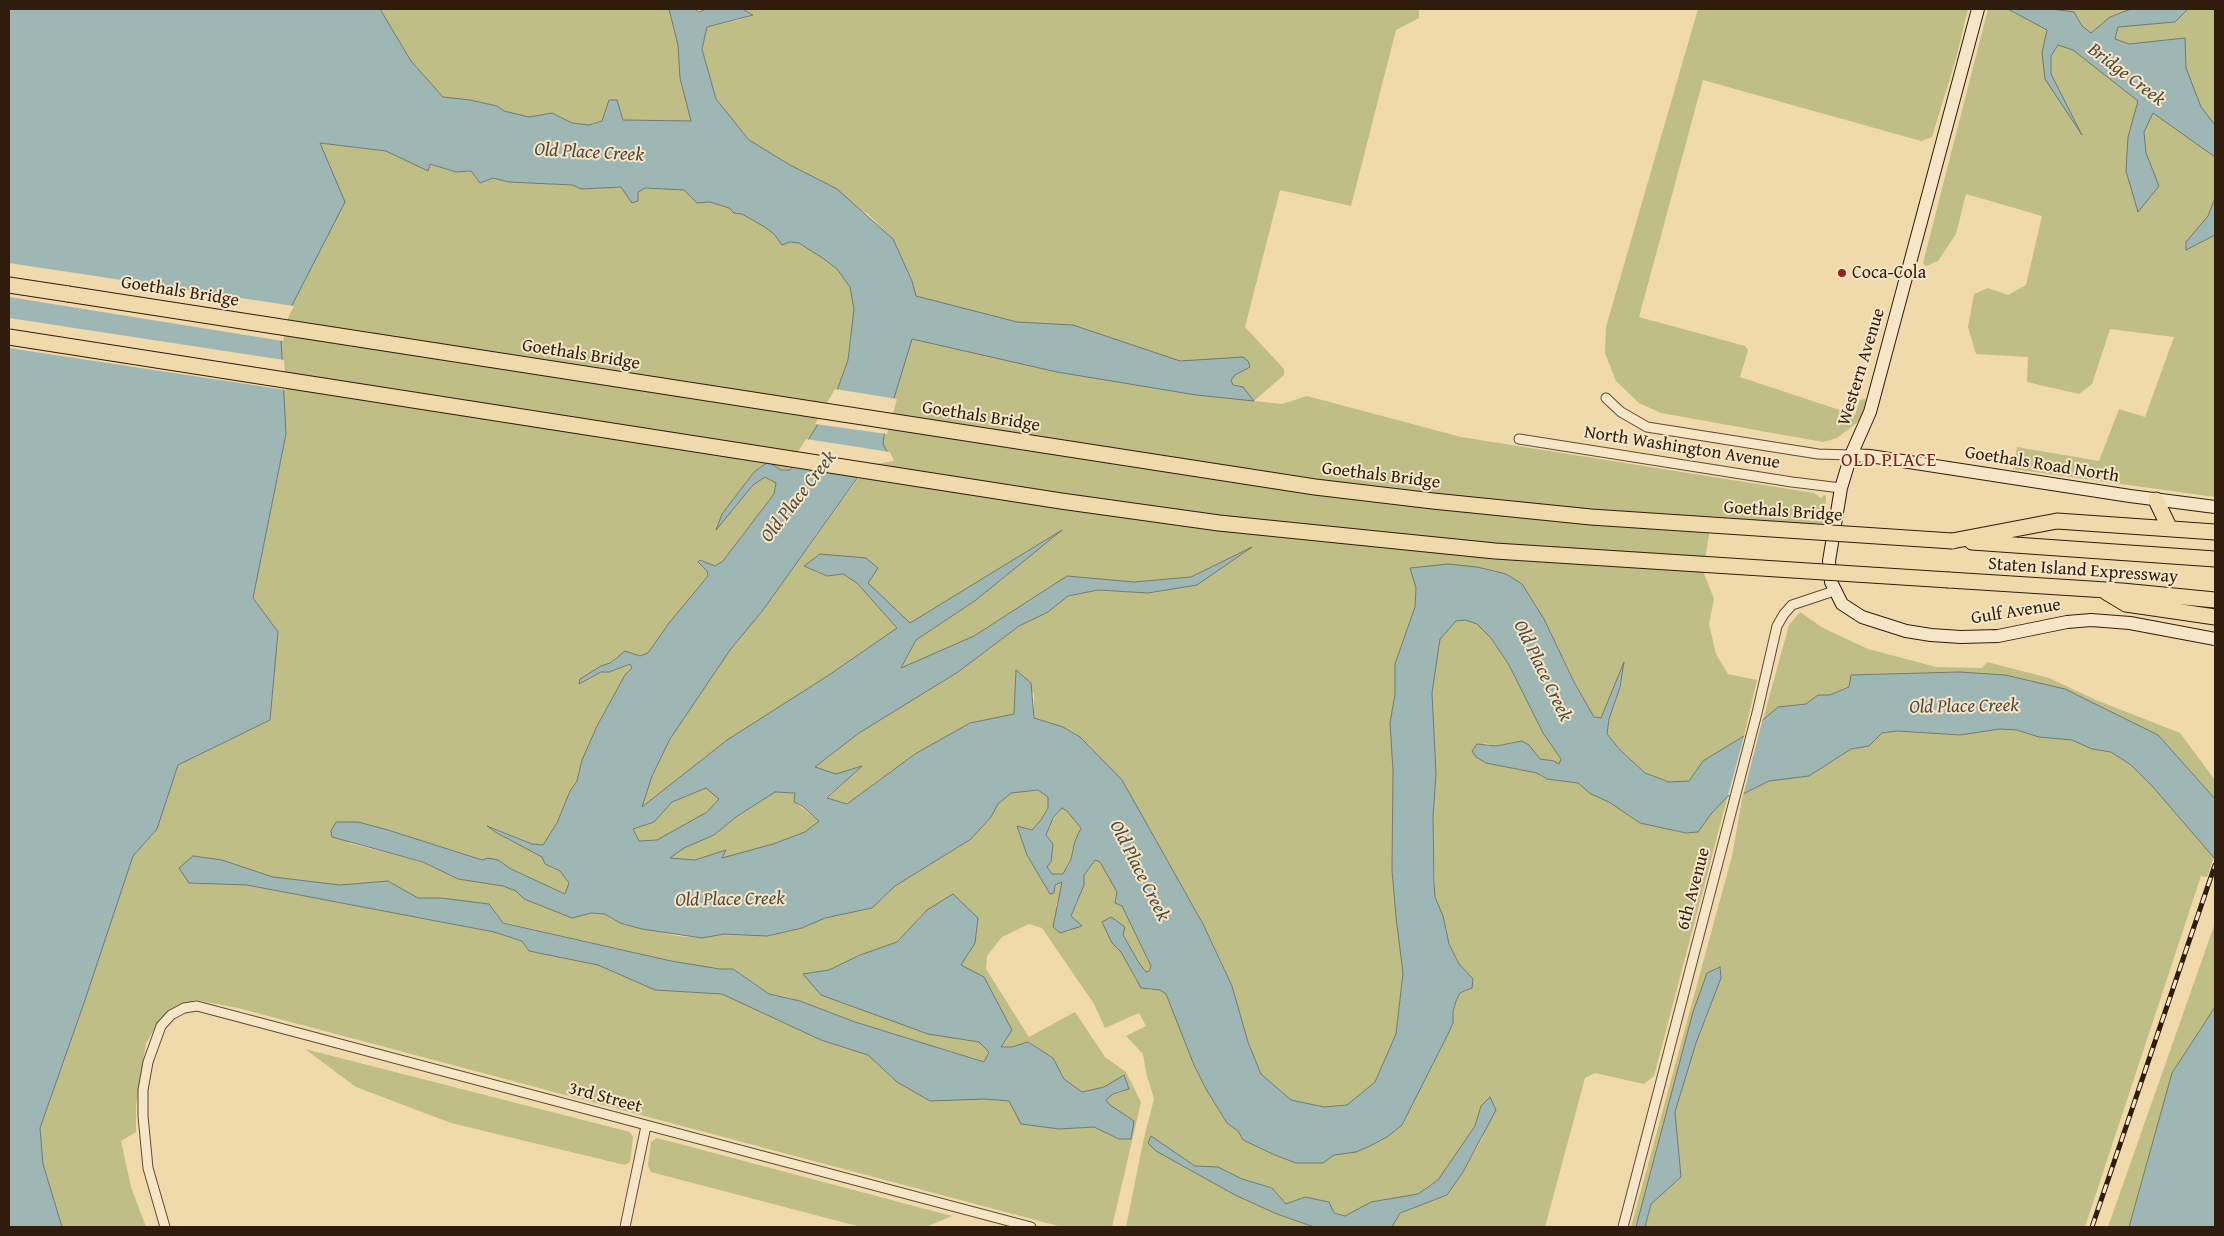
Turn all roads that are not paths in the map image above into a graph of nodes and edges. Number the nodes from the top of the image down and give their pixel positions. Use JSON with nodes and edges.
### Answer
{"nodes":[{"id":1,"x":1978,"y":9,"type":"edge"},
{"id":2,"x":9,"y":285,"type":"edge"},
{"id":3,"x":9,"y":337,"type":"edge"},
{"id":4,"x":1606,"y":398,"type":"dead end"},
{"id":5,"x":1519,"y":439,"type":"dead end"},
{"id":6,"x":1851,"y":456,"type":"junction"},
{"id":7,"x":1841,"y":488,"type":"junction"},
{"id":8,"x":2156,"y":500,"type":"junction"},
{"id":9,"x":2215,"y":507,"type":"edge"},
{"id":10,"x":2170,"y":529,"type":"junction"},
{"id":11,"x":2215,"y":532,"type":"edge"},
{"id":12,"x":1952,"y":541,"type":"junction"},
{"id":13,"x":2215,"y":558,"type":"edge"},
{"id":14,"x":2104,"y":591,"type":"junction"},
{"id":15,"x":1834,"y":592,"type":"junction"},
{"id":16,"x":2215,"y":600,"type":"edge"},
{"id":17,"x":2215,"y":617,"type":"edge"},
{"id":18,"x":2215,"y":639,"type":"edge"},
{"id":19,"x":646,"y":1126,"type":"junction"},
{"id":20,"x":165,"y":1227,"type":"edge"},
{"id":21,"x":625,"y":1227,"type":"edge"},
{"id":22,"x":1031,"y":1227,"type":"edge"},
{"id":23,"x":1623,"y":1227,"type":"edge"}],
"edges":[{"from":1,"to":6,"type":"street","name":"Western Avenue"},
{"from":2,"to":12,"type":"highway","name":"Goethals Bridge","bridge":true},
{"from":3,"to":14,"type":"highway","name":"Staten Island Expressway","bridge":true},
{"from":4,"to":6,"type":"street","name":"Goethals Road North"},
{"from":5,"to":7,"type":"street","name":"North Washington Avenue"},
{"from":6,"to":7,"type":"street","name":"Western Avenue"},
{"from":6,"to":8,"type":"street","name":"Goethals Road North"},
{"from":7,"to":15,"type":"street","name":"Western Avenue"},
{"from":8,"to":9,"type":"street","name":"Goethals Road North"},
{"from":8,"to":10,"type":"highway"},
{"from":10,"to":11,"type":"highway"},
{"from":10,"to":12,"type":"highway"},
{"from":12,"to":13,"type":"highway","name":"Staten Island Expressway"},
{"from":14,"to":16,"type":"highway","name":"Staten Island Expressway"},
{"from":14,"to":17,"type":"highway"},
{"from":15,"to":18,"type":"street","name":"Gulf Avenue"},
{"from":15,"to":23,"type":"street","name":"6th Avenue"},
{"from":19,"to":20,"type":"street","name":"3rd Street"},
{"from":19,"to":21,"type":"street"},
{"from":19,"to":22,"type":"street","name":"3rd Street"}]}
